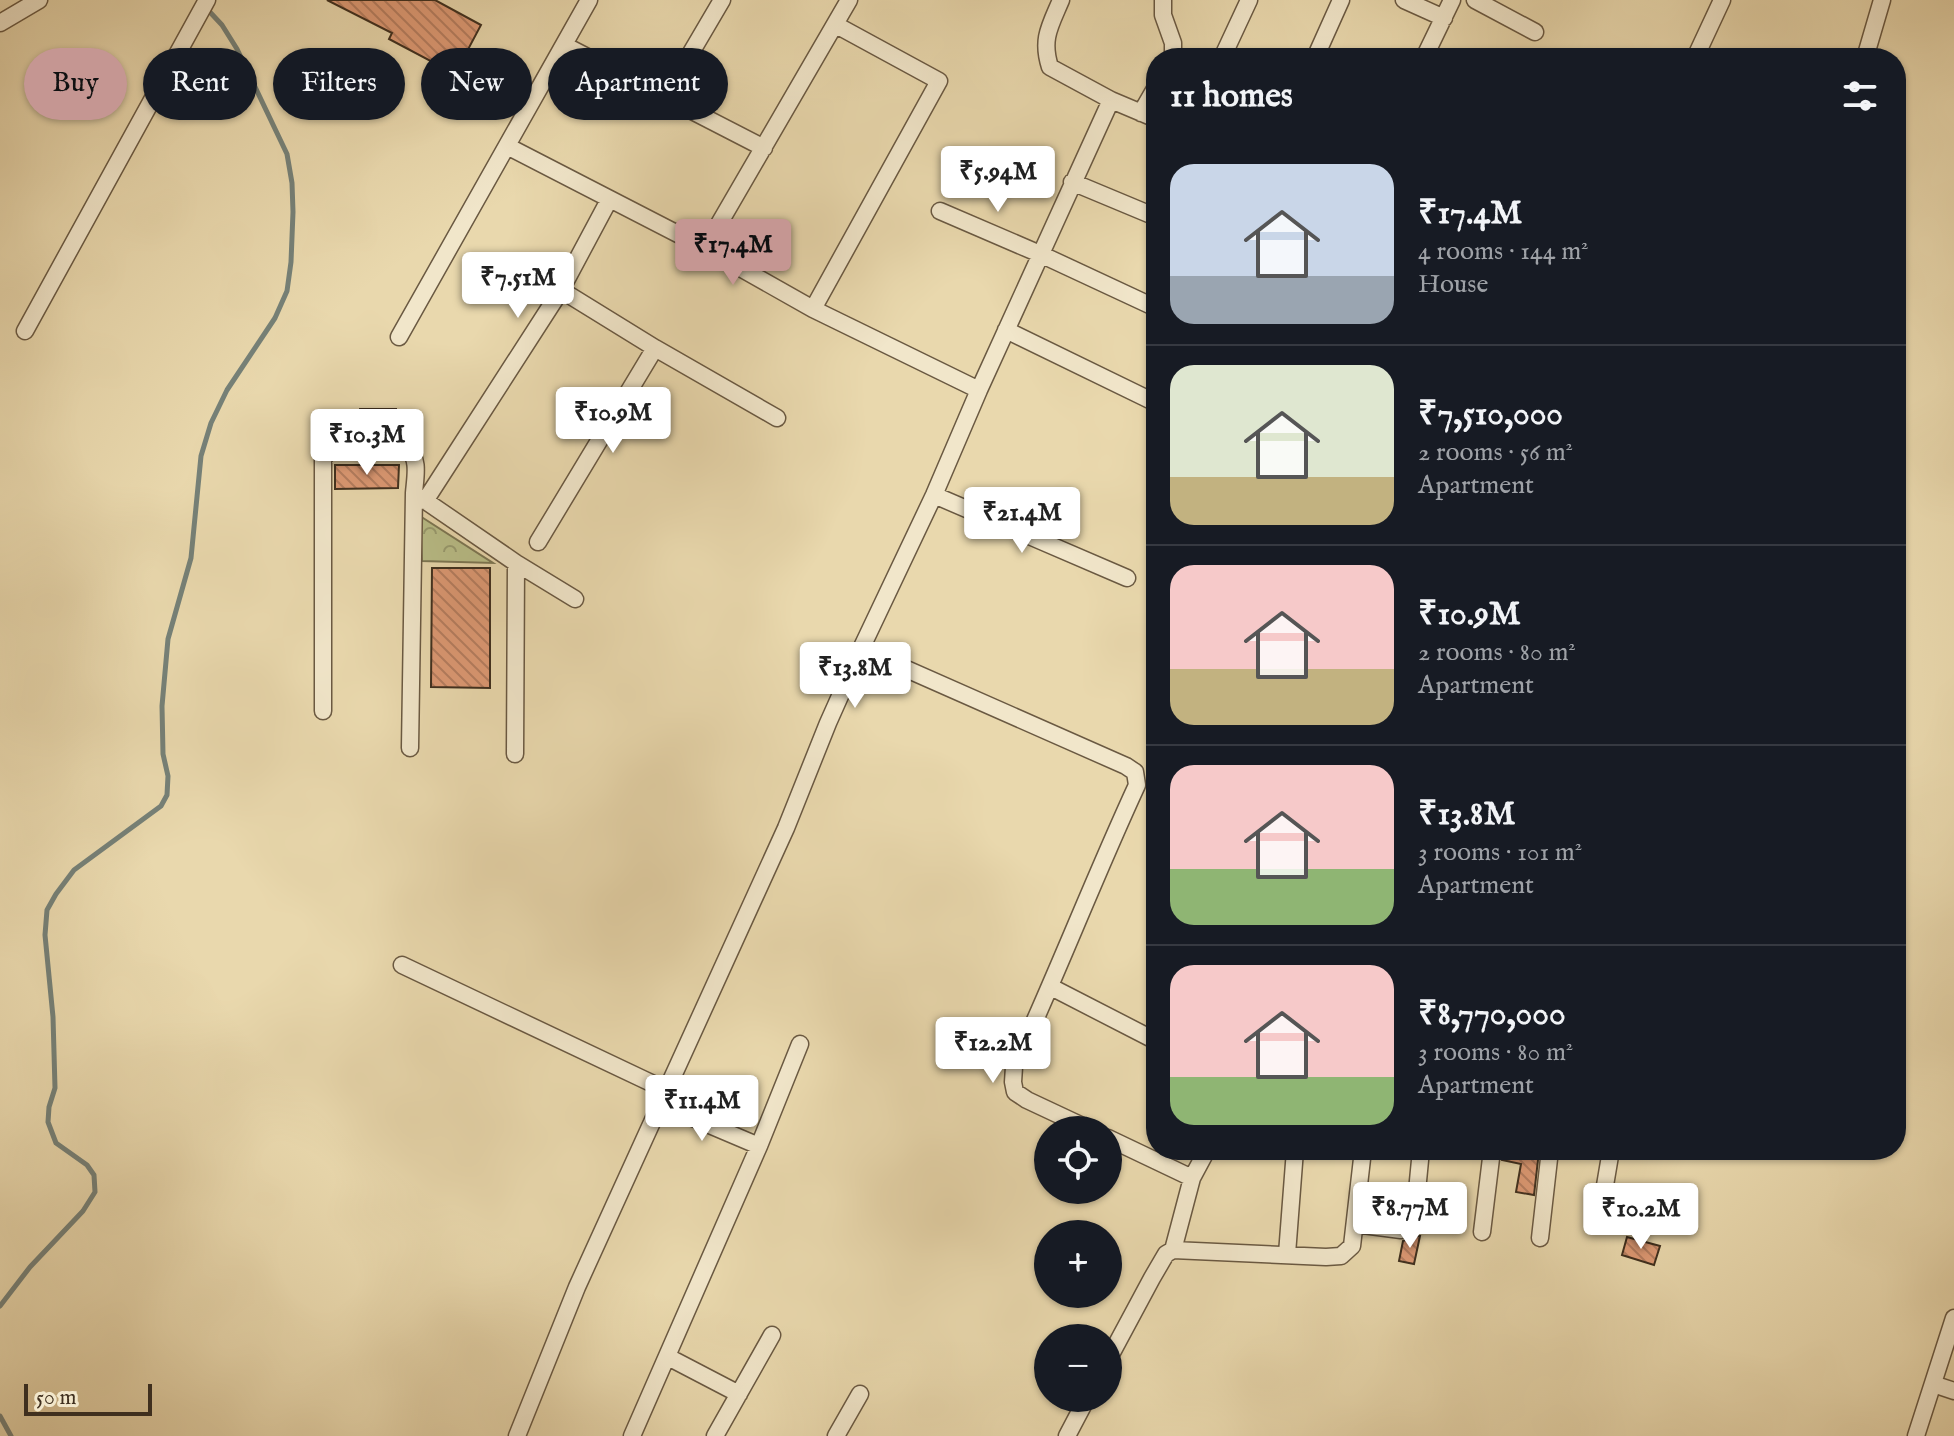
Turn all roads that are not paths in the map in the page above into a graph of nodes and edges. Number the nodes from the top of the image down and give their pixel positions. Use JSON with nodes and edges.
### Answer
{"nodes":[{"id":1,"x":39,"y":0,"type":"edge"},
{"id":2,"x":207,"y":0,"type":"edge"},
{"id":3,"x":589,"y":0,"type":"edge"},
{"id":4,"x":722,"y":0,"type":"edge"},
{"id":5,"x":849,"y":0,"type":"edge"},
{"id":6,"x":1061,"y":0,"type":"edge"},
{"id":7,"x":1163,"y":0,"type":"edge"},
{"id":8,"x":1249,"y":0,"type":"edge"},
{"id":9,"x":1341,"y":0,"type":"edge"},
{"id":10,"x":1404,"y":0,"type":"edge"},
{"id":11,"x":1452,"y":0,"type":"edge"},
{"id":12,"x":1475,"y":0,"type":"edge"},
{"id":13,"x":1722,"y":0,"type":"edge"},
{"id":14,"x":1882,"y":0,"type":"edge"},
{"id":15,"x":1444,"y":18,"type":"junction"},
{"id":16,"x":0,"y":23,"type":"edge"},
{"id":17,"x":836,"y":25,"type":"junction"},
{"id":18,"x":1535,"y":32,"type":"dead end"},
{"id":19,"x":564,"y":45,"type":"junction"},
{"id":20,"x":570,"y":48,"type":"edge"},
{"id":21,"x":694,"y":48,"type":"edge"},
{"id":22,"x":1173,"y":48,"type":"edge"},
{"id":23,"x":1227,"y":48,"type":"edge"},
{"id":24,"x":1319,"y":48,"type":"edge"},
{"id":25,"x":1429,"y":48,"type":"edge"},
{"id":26,"x":1700,"y":48,"type":"edge"},
{"id":27,"x":1868,"y":48,"type":"edge"},
{"id":28,"x":1111,"y":100,"type":"junction"},
{"id":29,"x":1146,"y":115,"type":"edge"},
{"id":30,"x":710,"y":120,"type":"edge"},
{"id":31,"x":507,"y":146,"type":"junction"},
{"id":32,"x":764,"y":148,"type":"junction"},
{"id":33,"x":1072,"y":182,"type":"junction"},
{"id":34,"x":609,"y":200,"type":"junction"},
{"id":35,"x":940,"y":211,"type":"dead end"},
{"id":36,"x":1146,"y":213,"type":"edge"},
{"id":37,"x":705,"y":248,"type":"junction"},
{"id":38,"x":1040,"y":254,"type":"junction"},
{"id":39,"x":561,"y":290,"type":"junction"},
{"id":40,"x":1146,"y":303,"type":"edge"},
{"id":41,"x":813,"y":309,"type":"junction"},
{"id":42,"x":1006,"y":330,"type":"junction"},
{"id":43,"x":25,"y":331,"type":"dead end"},
{"id":44,"x":399,"y":337,"type":"dead end"},
{"id":45,"x":655,"y":348,"type":"junction"},
{"id":46,"x":979,"y":390,"type":"junction"},
{"id":47,"x":1146,"y":398,"type":"edge"},
{"id":48,"x":777,"y":418,"type":"dead end"},
{"id":49,"x":934,"y":495,"type":"junction"},
{"id":50,"x":420,"y":497,"type":"junction"},
{"id":51,"x":538,"y":542,"type":"dead end"},
{"id":52,"x":516,"y":563,"type":"junction"},
{"id":53,"x":1127,"y":578,"type":"dead end"},
{"id":54,"x":575,"y":599,"type":"dead end"},
{"id":55,"x":861,"y":649,"type":"junction"},
{"id":56,"x":323,"y":711,"type":"dead end"},
{"id":57,"x":410,"y":748,"type":"dead end"},
{"id":58,"x":515,"y":754,"type":"dead end"},
{"id":59,"x":402,"y":965,"type":"dead end"},
{"id":60,"x":1051,"y":987,"type":"junction"},
{"id":61,"x":1146,"y":1036,"type":"edge"},
{"id":62,"x":800,"y":1044,"type":"dead end"},
{"id":63,"x":663,"y":1097,"type":"junction"},
{"id":64,"x":1061,"y":1116,"type":"edge"},
{"id":65,"x":1122,"y":1145,"type":"edge"},
{"id":66,"x":759,"y":1146,"type":"junction"},
{"id":67,"x":1146,"y":1156,"type":"edge"},
{"id":68,"x":1154,"y":1160,"type":"edge"},
{"id":69,"x":1202,"y":1160,"type":"edge"},
{"id":70,"x":1294,"y":1160,"type":"edge"},
{"id":71,"x":1362,"y":1160,"type":"edge"},
{"id":72,"x":1420,"y":1160,"type":"edge"},
{"id":73,"x":1491,"y":1160,"type":"edge"},
{"id":74,"x":1549,"y":1160,"type":"edge"},
{"id":75,"x":1609,"y":1160,"type":"edge"},
{"id":76,"x":1192,"y":1178,"type":"junction"},
{"id":77,"x":1600,"y":1215,"type":"dead end"},
{"id":78,"x":1355,"y":1224,"type":"junction"},
{"id":79,"x":1482,"y":1232,"type":"dead end"},
{"id":80,"x":1540,"y":1238,"type":"dead end"},
{"id":81,"x":1173,"y":1250,"type":"junction"},
{"id":82,"x":1287,"y":1254,"type":"junction"},
{"id":83,"x":1954,"y":1318,"type":"edge"},
{"id":84,"x":1122,"y":1334,"type":"edge"},
{"id":85,"x":772,"y":1335,"type":"dead end"},
{"id":86,"x":668,"y":1357,"type":"junction"},
{"id":87,"x":1933,"y":1384,"type":"junction"},
{"id":88,"x":1954,"y":1391,"type":"edge"},
{"id":89,"x":739,"y":1394,"type":"junction"},
{"id":90,"x":860,"y":1394,"type":"dead end"},
{"id":91,"x":1080,"y":1412,"type":"edge"},
{"id":92,"x":517,"y":1436,"type":"edge"},
{"id":93,"x":632,"y":1436,"type":"edge"},
{"id":94,"x":715,"y":1436,"type":"edge"},
{"id":95,"x":836,"y":1436,"type":"edge"},
{"id":96,"x":1067,"y":1436,"type":"edge"},
{"id":97,"x":1916,"y":1436,"type":"edge"}],
"edges":[{"from":1,"to":16,"type":"street"},
{"from":2,"to":43,"type":"street"},
{"from":3,"to":19,"type":"street"},
{"from":4,"to":21,"type":"street"},
{"from":5,"to":17,"type":"street"},
{"from":6,"to":28,"type":"street"},
{"from":7,"to":22,"type":"street"},
{"from":8,"to":23,"type":"street"},
{"from":9,"to":24,"type":"street"},
{"from":10,"to":15,"type":"street"},
{"from":11,"to":15,"type":"street"},
{"from":12,"to":18,"type":"street"},
{"from":13,"to":26,"type":"street"},
{"from":14,"to":27,"type":"street"},
{"from":15,"to":25,"type":"street"},
{"from":17,"to":32,"type":"street"},
{"from":17,"to":41,"type":"street"},
{"from":19,"to":20,"type":"street"},
{"from":19,"to":31,"type":"street"},
{"from":28,"to":29,"type":"street"},
{"from":28,"to":33,"type":"street"},
{"from":30,"to":32,"type":"street"},
{"from":31,"to":34,"type":"street"},
{"from":31,"to":44,"type":"street"},
{"from":32,"to":37,"type":"street"},
{"from":33,"to":36,"type":"street"},
{"from":33,"to":38,"type":"street"},
{"from":34,"to":37,"type":"street"},
{"from":34,"to":39,"type":"street"},
{"from":35,"to":38,"type":"street"},
{"from":37,"to":41,"type":"street"},
{"from":38,"to":40,"type":"street"},
{"from":38,"to":42,"type":"street"},
{"from":39,"to":45,"type":"street"},
{"from":39,"to":50,"type":"street"},
{"from":41,"to":46,"type":"street"},
{"from":42,"to":46,"type":"street"},
{"from":42,"to":47,"type":"street"},
{"from":45,"to":48,"type":"street"},
{"from":45,"to":51,"type":"street"},
{"from":46,"to":49,"type":"street"},
{"from":49,"to":53,"type":"street"},
{"from":49,"to":55,"type":"street"},
{"from":50,"to":52,"type":"street"},
{"from":50,"to":56,"type":"street"},
{"from":50,"to":57,"type":"street"},
{"from":52,"to":54,"type":"street"},
{"from":52,"to":58,"type":"street"},
{"from":55,"to":60,"type":"street"},
{"from":55,"to":63,"type":"street"},
{"from":59,"to":63,"type":"street"},
{"from":60,"to":61,"type":"street"},
{"from":60,"to":64,"type":"street"},
{"from":62,"to":66,"type":"street"},
{"from":63,"to":66,"type":"street"},
{"from":63,"to":92,"type":"street"},
{"from":65,"to":67,"type":"street"},
{"from":66,"to":86,"type":"street"},
{"from":68,"to":76,"type":"street"},
{"from":69,"to":76,"type":"street"},
{"from":70,"to":82,"type":"street"},
{"from":71,"to":78,"type":"street"},
{"from":72,"to":78,"type":"street"},
{"from":73,"to":79,"type":"street"},
{"from":74,"to":80,"type":"street"},
{"from":75,"to":77,"type":"street"},
{"from":76,"to":81,"type":"street"},
{"from":78,"to":82,"type":"street"},
{"from":81,"to":82,"type":"street"},
{"from":81,"to":84,"type":"street"},
{"from":83,"to":87,"type":"street"},
{"from":85,"to":89,"type":"street"},
{"from":86,"to":89,"type":"street"},
{"from":86,"to":93,"type":"street"},
{"from":87,"to":88,"type":"street"},
{"from":87,"to":97,"type":"street"},
{"from":89,"to":94,"type":"street"},
{"from":90,"to":95,"type":"street"},
{"from":91,"to":96,"type":"street"}]}
